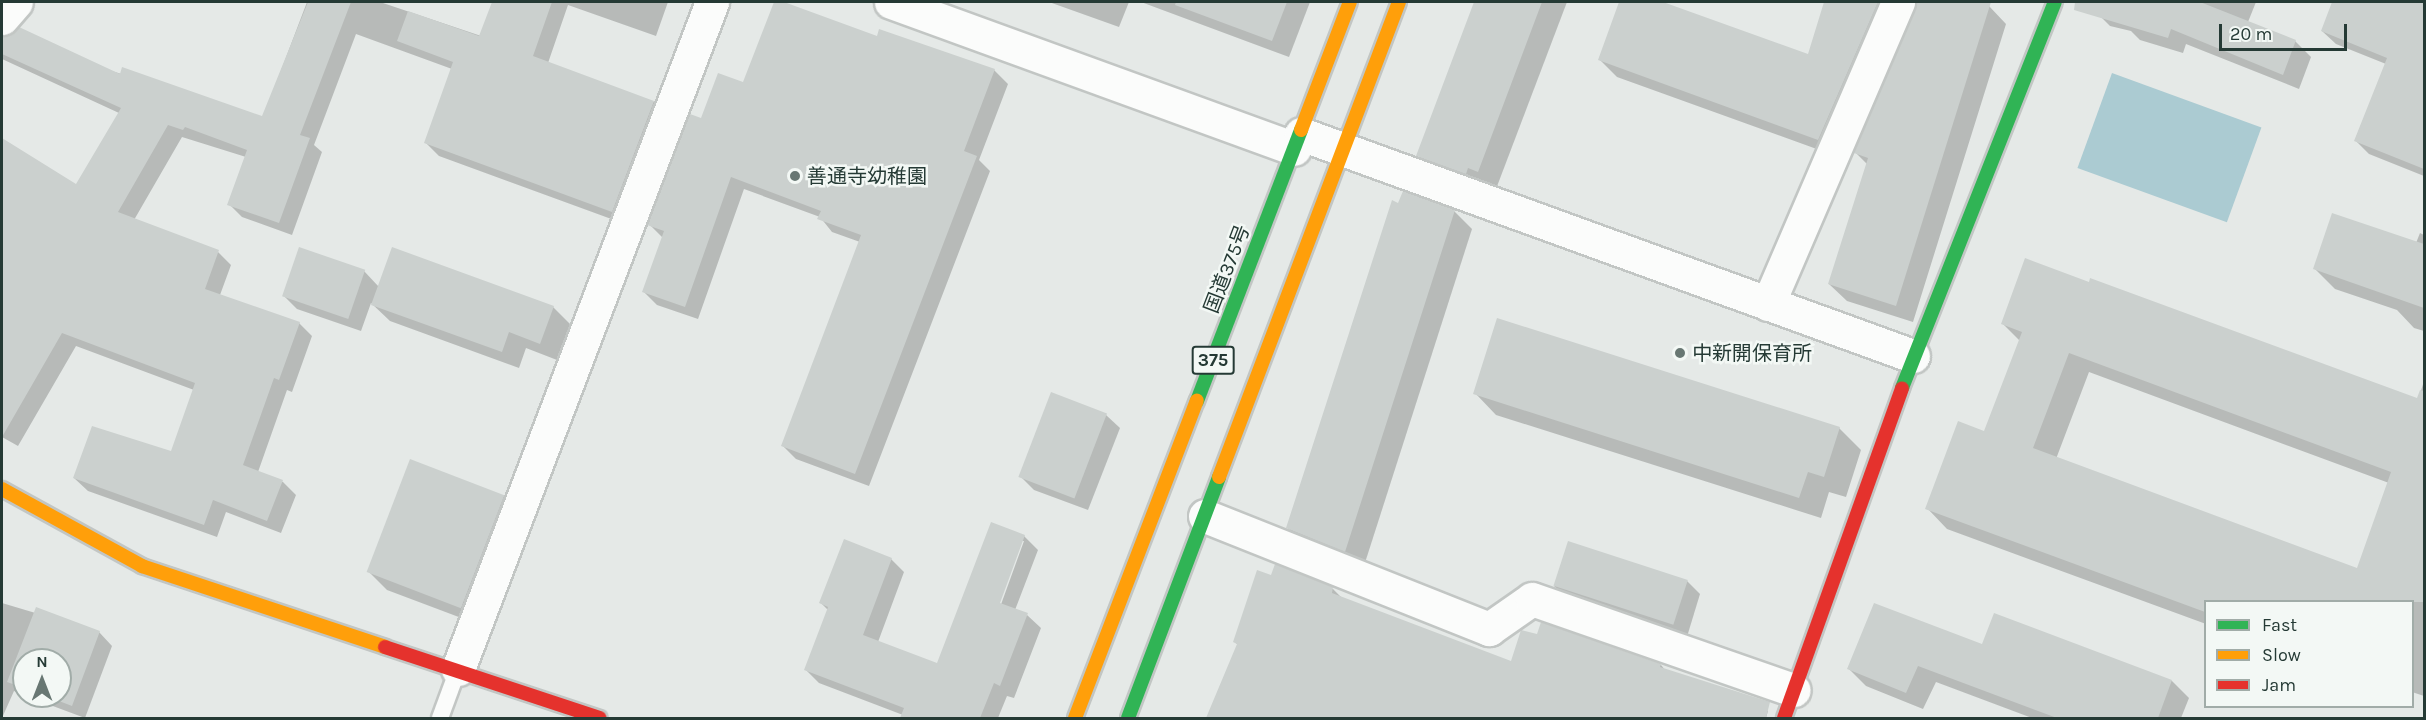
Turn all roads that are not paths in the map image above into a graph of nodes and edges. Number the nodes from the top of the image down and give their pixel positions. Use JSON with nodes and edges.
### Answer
{"nodes":[{"id":1,"x":16,"y":2,"type":"edge"},
{"id":2,"x":712,"y":2,"type":"edge"},
{"id":3,"x":891,"y":2,"type":"edge"},
{"id":4,"x":1350,"y":2,"type":"edge"},
{"id":5,"x":1399,"y":2,"type":"edge"},
{"id":6,"x":1898,"y":2,"type":"edge"},
{"id":7,"x":2055,"y":2,"type":"edge"},
{"id":8,"x":2,"y":18,"type":"edge"},
{"id":9,"x":1298,"y":141,"type":"junction"},
{"id":10,"x":1343,"y":149,"type":"junction"},
{"id":11,"x":1768,"y":304,"type":"junction"},
{"id":12,"x":1913,"y":356,"type":"junction"},
{"id":13,"x":2,"y":489,"type":"edge"},
{"id":14,"x":1205,"y":516,"type":"junction"},
{"id":15,"x":458,"y":669,"type":"junction"},
{"id":16,"x":1789,"y":704,"type":"edge"},
{"id":17,"x":441,"y":718,"type":"edge"},
{"id":18,"x":600,"y":718,"type":"edge"},
{"id":19,"x":1075,"y":718,"type":"edge"},
{"id":20,"x":1128,"y":718,"type":"edge"}],
"edges":[{"from":1,"to":8,"type":"street"},
{"from":2,"to":15,"type":"street"},
{"from":3,"to":9,"type":"street"},
{"from":4,"to":9,"type":"main road","name":"国道375号","number":"375"},
{"from":5,"to":10,"type":"main road","number":"375"},
{"from":6,"to":11,"type":"street"},
{"from":7,"to":12,"type":"main road"},
{"from":9,"to":10,"type":"street"},
{"from":9,"to":19,"type":"main road","name":"国道375号","number":"375"},
{"from":10,"to":11,"type":"street"},
{"from":10,"to":14,"type":"main road","number":"375"},
{"from":11,"to":12,"type":"street"},
{"from":12,"to":16,"type":"main road"},
{"from":13,"to":15,"type":"main road"},
{"from":14,"to":16,"type":"street"},
{"from":14,"to":20,"type":"main road","number":"375"},
{"from":15,"to":17,"type":"lane"},
{"from":15,"to":18,"type":"main road"}]}
